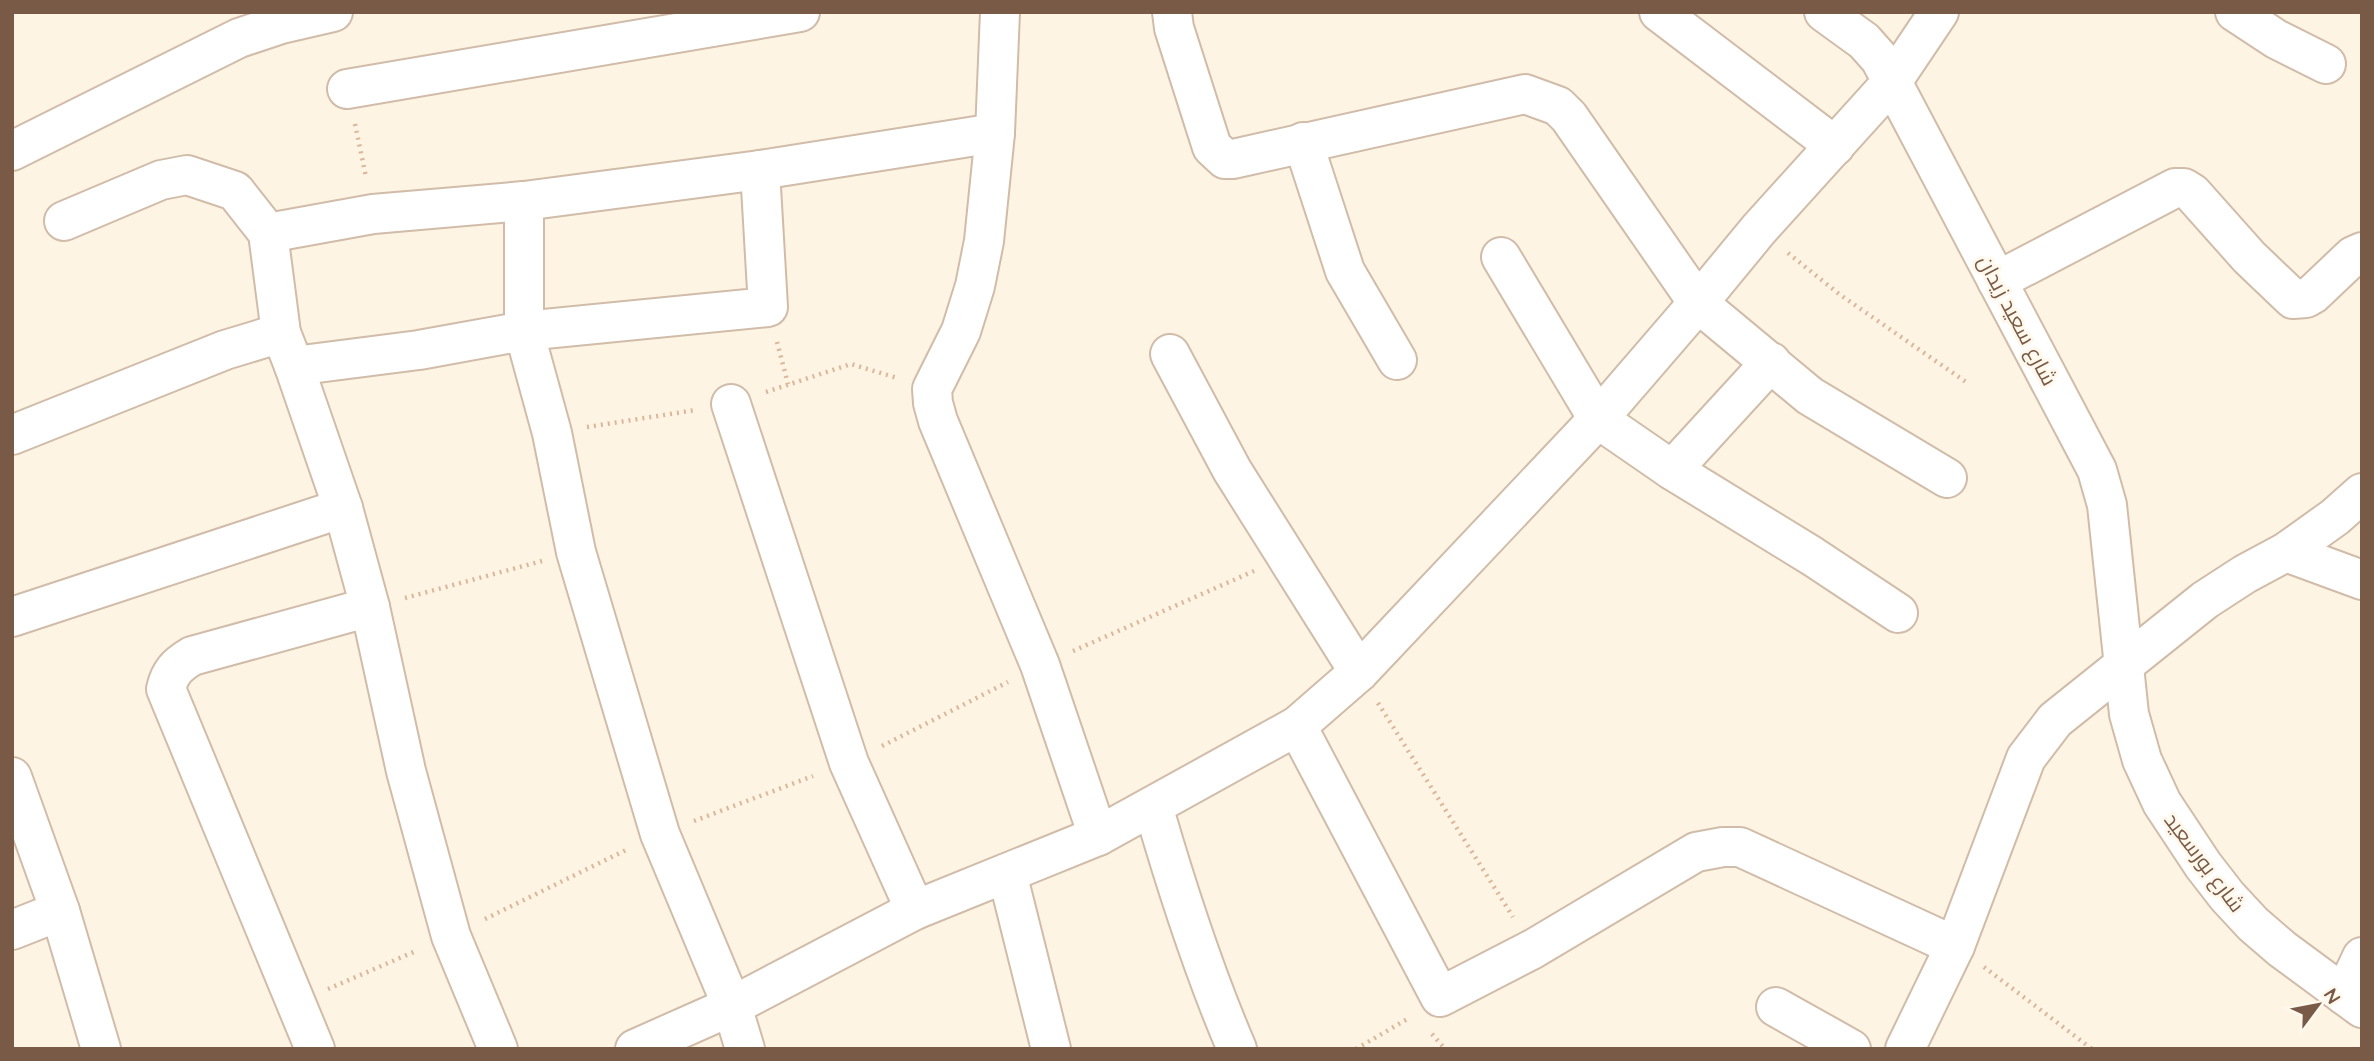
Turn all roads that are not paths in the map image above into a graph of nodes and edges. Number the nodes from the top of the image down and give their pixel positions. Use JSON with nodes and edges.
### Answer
{"nodes":[{"id":1,"x":333,"y":12,"type":"edge"},
{"id":2,"x":800,"y":12,"type":"edge"},
{"id":3,"x":1000,"y":12,"type":"edge"},
{"id":4,"x":1172,"y":12,"type":"edge"},
{"id":5,"x":1659,"y":12,"type":"edge"},
{"id":6,"x":1824,"y":12,"type":"edge"},
{"id":7,"x":1939,"y":12,"type":"edge"},
{"id":8,"x":2235,"y":12,"type":"edge"},
{"id":9,"x":2326,"y":64,"type":"dead end"},
{"id":10,"x":1892,"y":82,"type":"junction"},
{"id":11,"x":347,"y":89,"type":"road end"},
{"id":12,"x":995,"y":133,"type":"junction"},
{"id":13,"x":1303,"y":142,"type":"junction"},
{"id":14,"x":1835,"y":146,"type":"junction"},
{"id":15,"x":12,"y":151,"type":"edge"},
{"id":16,"x":760,"y":170,"type":"junction"},
{"id":17,"x":524,"y":201,"type":"junction"},
{"id":18,"x":64,"y":221,"type":"dead end"},
{"id":19,"x":268,"y":233,"type":"junction"},
{"id":20,"x":2362,"y":252,"type":"edge"},
{"id":21,"x":1500,"y":257,"type":"dead end"},
{"id":22,"x":1997,"y":281,"type":"junction"},
{"id":23,"x":1698,"y":303,"type":"junction"},
{"id":24,"x":524,"y":331,"type":"junction"},
{"id":25,"x":288,"y":349,"type":"junction"},
{"id":26,"x":1170,"y":354,"type":"dead end"},
{"id":27,"x":1397,"y":360,"type":"dead end"},
{"id":28,"x":1771,"y":362,"type":"junction"},
{"id":29,"x":731,"y":404,"type":"road end"},
{"id":30,"x":1598,"y":419,"type":"junction"},
{"id":31,"x":12,"y":435,"type":"edge"},
{"id":32,"x":1672,"y":470,"type":"junction"},
{"id":33,"x":1947,"y":478,"type":"dead end"},
{"id":34,"x":2362,"y":493,"type":"edge"},
{"id":35,"x":343,"y":508,"type":"junction"},
{"id":36,"x":2286,"y":552,"type":"junction"},
{"id":37,"x":2362,"y":580,"type":"edge"},
{"id":38,"x":370,"y":607,"type":"junction"},
{"id":39,"x":1898,"y":613,"type":"dead end"},
{"id":40,"x":12,"y":617,"type":"edge"},
{"id":41,"x":2123,"y":667,"type":"junction"},
{"id":42,"x":1359,"y":672,"type":"junction"},
{"id":43,"x":1297,"y":726,"type":"junction"},
{"id":44,"x":12,"y":777,"type":"edge"},
{"id":45,"x":1153,"y":806,"type":"junction"},
{"id":46,"x":1098,"y":836,"type":"junction"},
{"id":47,"x":1007,"y":873,"type":"junction"},
{"id":48,"x":915,"y":910,"type":"junction"},
{"id":49,"x":60,"y":911,"type":"junction"},
{"id":50,"x":12,"y":930,"type":"edge"},
{"id":51,"x":1955,"y":946,"type":"junction"},
{"id":52,"x":2362,"y":957,"type":"edge"},
{"id":53,"x":2353,"y":1002,"type":"edge"},
{"id":54,"x":732,"y":1006,"type":"junction"},
{"id":55,"x":1776,"y":1007,"type":"dead end"},
{"id":56,"x":101,"y":1049,"type":"edge"},
{"id":57,"x":315,"y":1049,"type":"edge"},
{"id":58,"x":498,"y":1049,"type":"edge"},
{"id":59,"x":635,"y":1049,"type":"edge"},
{"id":60,"x":746,"y":1049,"type":"edge"},
{"id":61,"x":1051,"y":1049,"type":"edge"},
{"id":62,"x":1237,"y":1049,"type":"edge"},
{"id":63,"x":1851,"y":1049,"type":"edge"},
{"id":64,"x":1905,"y":1049,"type":"edge"}],
"edges":[{"from":1,"to":15,"type":"street"},
{"from":2,"to":11,"type":"street"},
{"from":3,"to":12,"type":"street"},
{"from":4,"to":13,"type":"street"},
{"from":5,"to":14,"type":"street"},
{"from":6,"to":10,"type":"street","name":"شارع سعيد زيدان"},
{"from":7,"to":10,"type":"street"},
{"from":8,"to":9,"type":"street"},
{"from":10,"to":14,"type":"street"},
{"from":10,"to":22,"type":"street","name":"شارع سعيد زيدان"},
{"from":12,"to":16,"type":"street"},
{"from":12,"to":46,"type":"street"},
{"from":13,"to":23,"type":"street"},
{"from":13,"to":27,"type":"street"},
{"from":14,"to":23,"type":"street"},
{"from":16,"to":17,"type":"street"},
{"from":16,"to":24,"type":"street"},
{"from":17,"to":19,"type":"street"},
{"from":17,"to":24,"type":"street"},
{"from":18,"to":19,"type":"street"},
{"from":19,"to":25,"type":"street"},
{"from":20,"to":22,"type":"street"},
{"from":21,"to":30,"type":"street"},
{"from":22,"to":41,"type":"street","name":"شارع سعيد زيدان"},
{"from":23,"to":28,"type":"street"},
{"from":23,"to":30,"type":"street"},
{"from":24,"to":25,"type":"street"},
{"from":24,"to":54,"type":"street"},
{"from":25,"to":31,"type":"street"},
{"from":25,"to":35,"type":"street"},
{"from":26,"to":42,"type":"street"},
{"from":28,"to":32,"type":"street"},
{"from":28,"to":33,"type":"street"},
{"from":29,"to":48,"type":"street"},
{"from":30,"to":32,"type":"street"},
{"from":30,"to":42,"type":"street"},
{"from":32,"to":39,"type":"street"},
{"from":34,"to":36,"type":"street"},
{"from":35,"to":38,"type":"street"},
{"from":35,"to":40,"type":"street"},
{"from":36,"to":37,"type":"street"},
{"from":36,"to":41,"type":"street"},
{"from":38,"to":57,"type":"street"},
{"from":38,"to":58,"type":"street"},
{"from":41,"to":51,"type":"street"},
{"from":41,"to":53,"type":"street","name":"شارع بورسعيد"},
{"from":42,"to":43,"type":"street"},
{"from":43,"to":45,"type":"street"},
{"from":43,"to":51,"type":"street"},
{"from":44,"to":49,"type":"street"},
{"from":45,"to":46,"type":"street"},
{"from":45,"to":62,"type":"street"},
{"from":46,"to":47,"type":"street"},
{"from":47,"to":48,"type":"street"},
{"from":47,"to":61,"type":"street"},
{"from":48,"to":54,"type":"street"},
{"from":49,"to":50,"type":"street"},
{"from":49,"to":56,"type":"street"},
{"from":51,"to":64,"type":"street"},
{"from":52,"to":53,"type":"street"},
{"from":54,"to":59,"type":"street"},
{"from":54,"to":60,"type":"street"},
{"from":55,"to":63,"type":"street"}]}
